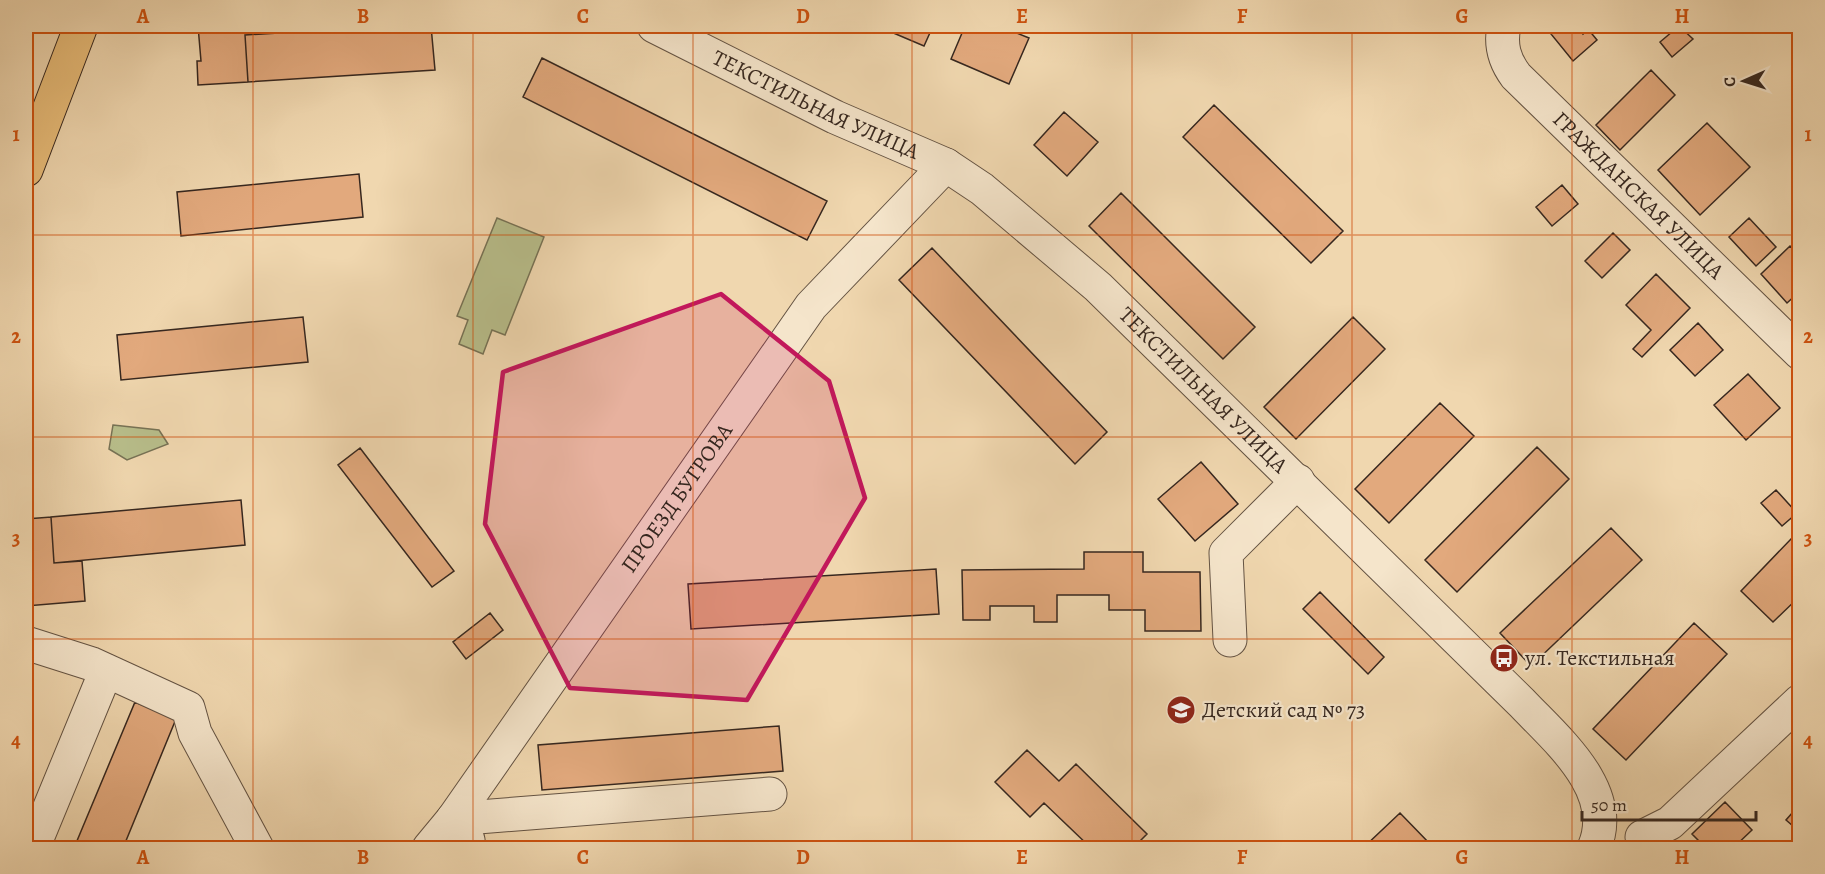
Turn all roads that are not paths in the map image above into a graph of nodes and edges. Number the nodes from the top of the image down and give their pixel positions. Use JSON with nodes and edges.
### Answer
{"nodes":[{"id":1,"x":81,"y":26,"type":"edge"},
{"id":2,"x":654,"y":26,"type":"edge"},
{"id":3,"x":1504,"y":26,"type":"edge"},
{"id":4,"x":946,"y":165,"type":"junction"},
{"id":5,"x":26,"y":170,"type":"edge"},
{"id":6,"x":1800,"y":353,"type":"edge"},
{"id":7,"x":1298,"y":481,"type":"junction"},
{"id":8,"x":1230,"y":640,"type":"dead end"},
{"id":9,"x":26,"y":643,"type":"edge"},
{"id":10,"x":105,"y":671,"type":"junction"},
{"id":11,"x":1800,"y":701,"type":"edge"},
{"id":12,"x":770,"y":794,"type":"dead end"},
{"id":13,"x":453,"y":819,"type":"junction"},
{"id":14,"x":1597,"y":842,"type":"edge"},
{"id":15,"x":1648,"y":843,"type":"edge"},
{"id":16,"x":33,"y":849,"type":"edge"},
{"id":17,"x":257,"y":849,"type":"edge"},
{"id":18,"x":429,"y":849,"type":"edge"},
{"id":19,"x":469,"y":849,"type":"edge"}],
"edges":[{"from":1,"to":5,"type":"main road"},
{"from":2,"to":4,"type":"street","name":"ТЕКСТИЛЬНАЯ УЛИЦА"},
{"from":3,"to":6,"type":"street","name":"ГРАЖДАНСКАЯ УЛИЦА"},
{"from":4,"to":7,"type":"street","name":"ТЕКСТИЛЬНАЯ УЛИЦА"},
{"from":4,"to":13,"type":"street","name":"ПРОЕЗД БУГРОВА"},
{"from":7,"to":8,"type":"street"},
{"from":7,"to":14,"type":"street","name":"ТЕКСТИЛЬНАЯ УЛИЦА"},
{"from":9,"to":10,"type":"street"},
{"from":10,"to":16,"type":"street"},
{"from":10,"to":17,"type":"street"},
{"from":11,"to":15,"type":"street"},
{"from":12,"to":13,"type":"street"},
{"from":13,"to":18,"type":"street","name":"ПРОЕЗД БУГРОВА"},
{"from":13,"to":19,"type":"street"},
{"from":14,"to":15,"type":"street","name":"ТЕКСТИЛЬНАЯ УЛИЦА"}]}
